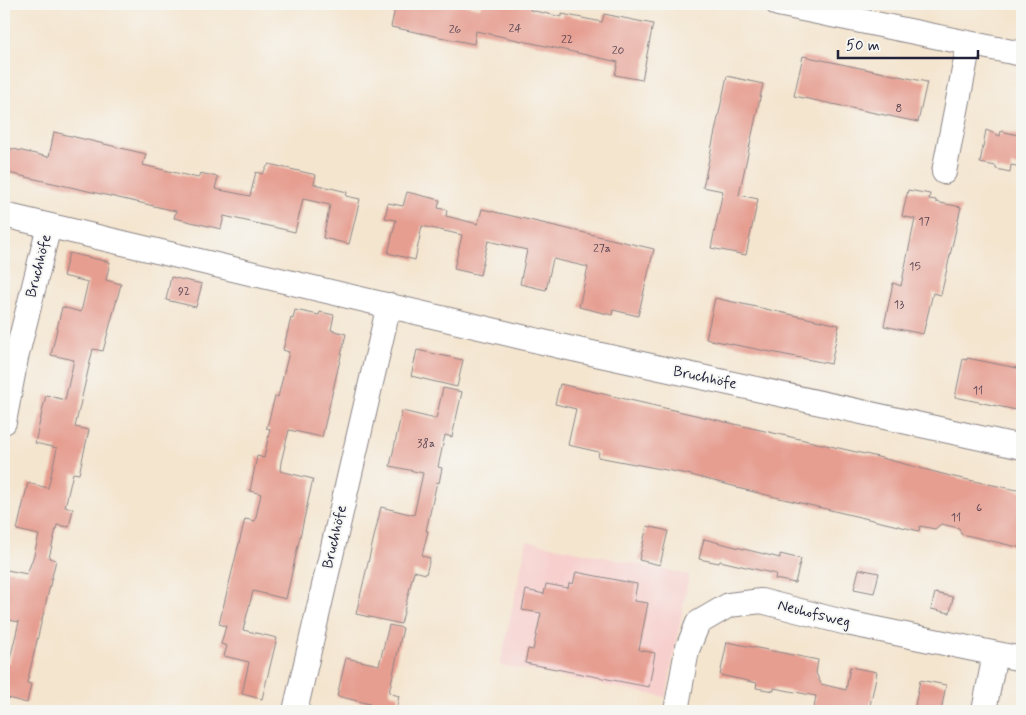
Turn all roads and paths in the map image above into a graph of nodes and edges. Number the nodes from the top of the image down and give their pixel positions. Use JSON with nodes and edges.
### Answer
{"nodes":[{"id":1,"x":778,"y":4,"type":"edge"},
{"id":2,"x":969,"y":44,"type":"junction"},
{"id":3,"x":1022,"y":54,"type":"edge"},
{"id":4,"x":944,"y":172,"type":"dead end"},
{"id":5,"x":4,"y":215,"type":"edge"},
{"id":6,"x":48,"y":226,"type":"junction"},
{"id":7,"x":389,"y":305,"type":"junction"},
{"id":8,"x":4,"y":422,"type":"edge"},
{"id":9,"x":1022,"y":447,"type":"edge"},
{"id":10,"x":995,"y":654,"type":"junction"},
{"id":11,"x":1022,"y":659,"type":"edge"},
{"id":12,"x":295,"y":711,"type":"edge"},
{"id":13,"x":676,"y":711,"type":"edge"},
{"id":14,"x":984,"y":711,"type":"edge"}],
"edges":[{"from":1,"to":2,"type":"street"},
{"from":2,"to":3,"type":"street"},
{"from":2,"to":4,"type":"street"},
{"from":5,"to":6,"type":"street","name":"Bruchhöfe"},
{"from":6,"to":7,"type":"street","name":"Bruchhöfe"},
{"from":6,"to":8,"type":"street","name":"Bruchhöfe"},
{"from":7,"to":9,"type":"street","name":"Bruchhöfe"},
{"from":7,"to":12,"type":"street","name":"Bruchhöfe"},
{"from":10,"to":11,"type":"street","name":"Neuhofsweg"},
{"from":10,"to":13,"type":"street","name":"Neuhofsweg"},
{"from":10,"to":14,"type":"street"}]}
